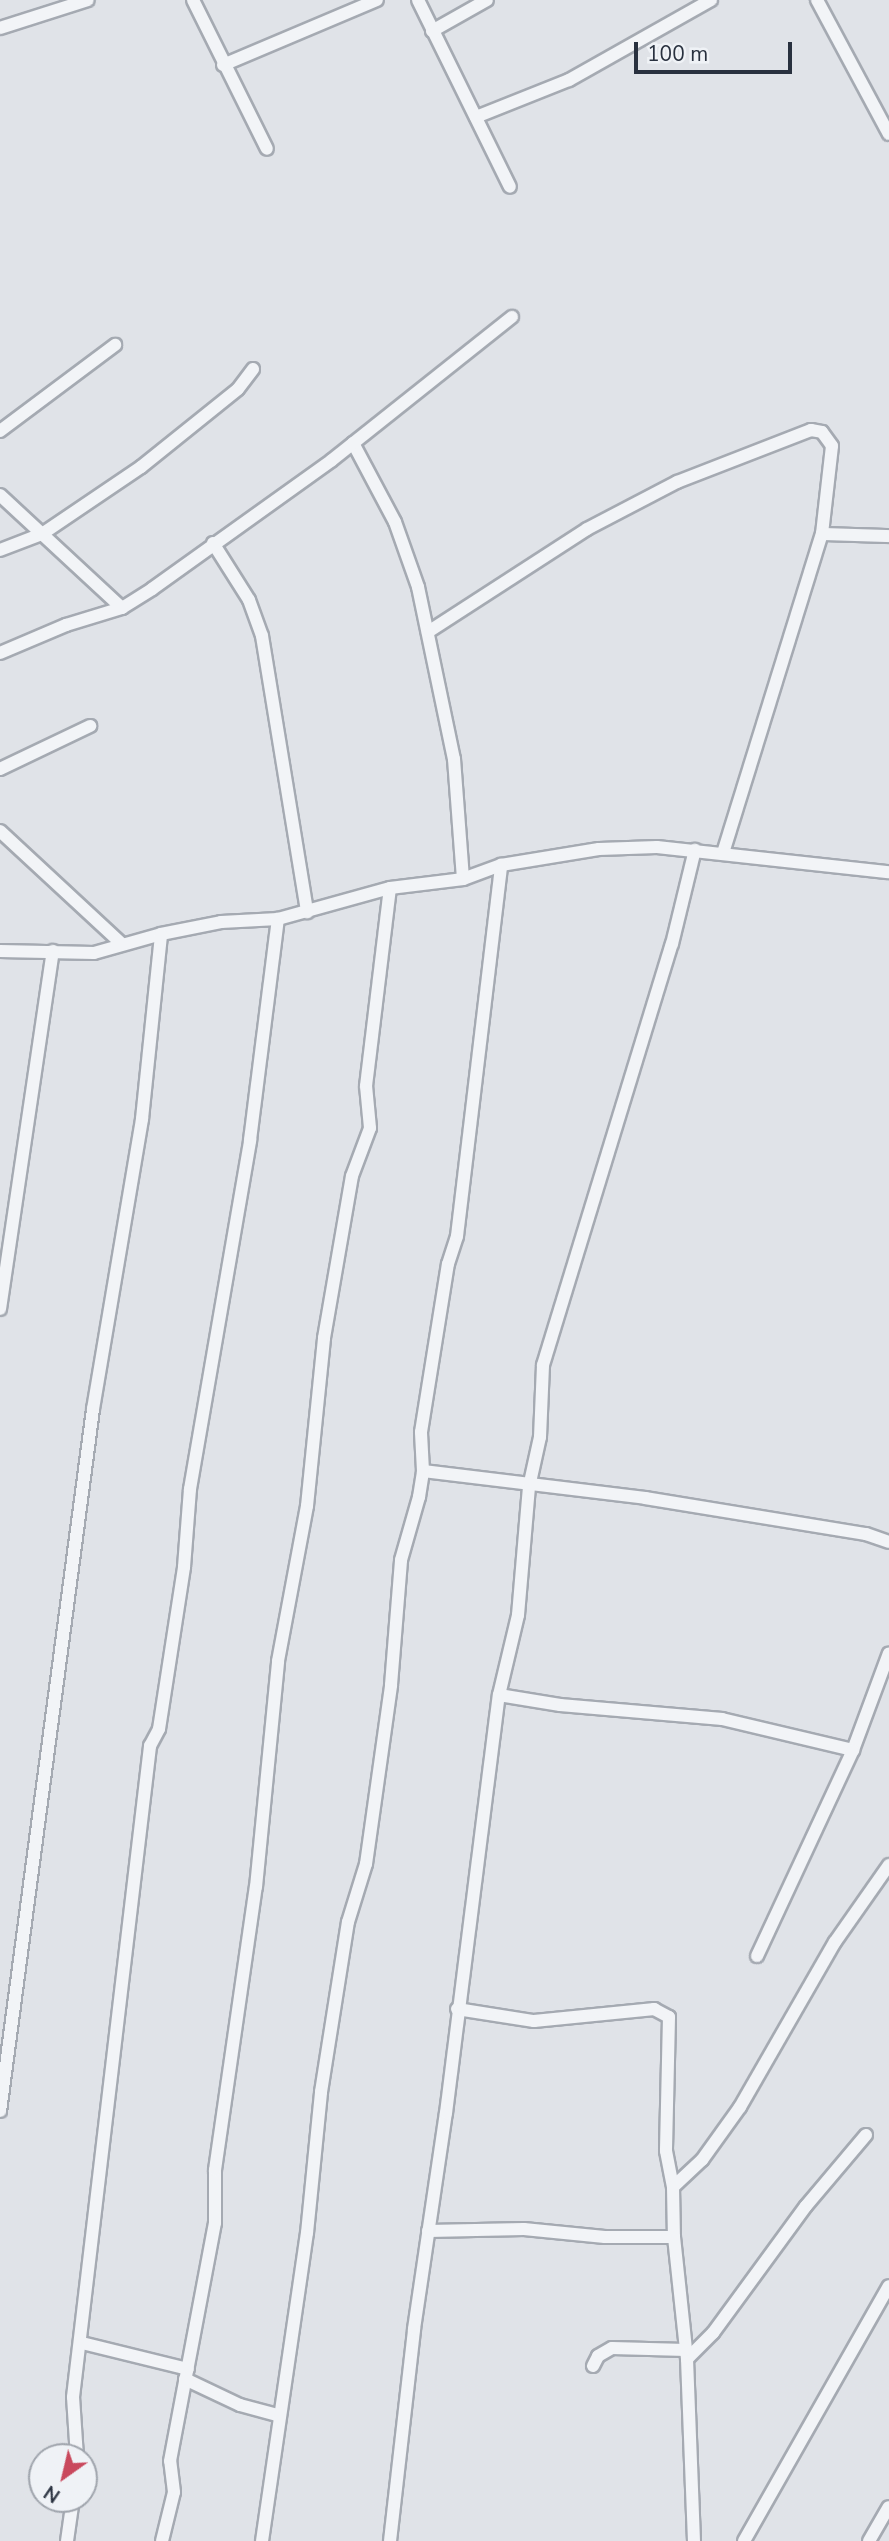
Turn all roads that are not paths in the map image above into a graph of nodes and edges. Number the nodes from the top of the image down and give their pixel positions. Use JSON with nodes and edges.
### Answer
{"nodes":[{"id":1,"x":88,"y":0,"type":"edge"},
{"id":2,"x":193,"y":0,"type":"edge"},
{"id":3,"x":377,"y":0,"type":"edge"},
{"id":4,"x":418,"y":0,"type":"edge"},
{"id":5,"x":487,"y":0,"type":"edge"},
{"id":6,"x":711,"y":0,"type":"edge"},
{"id":7,"x":817,"y":0,"type":"edge"},
{"id":8,"x":0,"y":28,"type":"edge"},
{"id":9,"x":432,"y":31,"type":"junction"},
{"id":10,"x":223,"y":65,"type":"junction"},
{"id":11,"x":476,"y":117,"type":"junction"},
{"id":12,"x":889,"y":134,"type":"edge"},
{"id":13,"x":267,"y":149,"type":"dead end"},
{"id":14,"x":510,"y":187,"type":"dead end"},
{"id":15,"x":512,"y":317,"type":"dead end"},
{"id":16,"x":115,"y":345,"type":"dead end"},
{"id":17,"x":253,"y":369,"type":"dead end"},
{"id":18,"x":0,"y":431,"type":"edge"},
{"id":19,"x":353,"y":443,"type":"junction"},
{"id":20,"x":0,"y":495,"type":"edge"},
{"id":21,"x":42,"y":534,"type":"junction"},
{"id":22,"x":822,"y":534,"type":"junction"},
{"id":23,"x":889,"y":536,"type":"edge"},
{"id":24,"x":213,"y":543,"type":"junction"},
{"id":25,"x":0,"y":550,"type":"edge"},
{"id":26,"x":122,"y":608,"type":"junction"},
{"id":27,"x":428,"y":632,"type":"junction"},
{"id":28,"x":0,"y":653,"type":"edge"},
{"id":29,"x":90,"y":726,"type":"dead end"},
{"id":30,"x":0,"y":769,"type":"edge"},
{"id":31,"x":0,"y":831,"type":"edge"},
{"id":32,"x":695,"y":850,"type":"junction"},
{"id":33,"x":723,"y":853,"type":"junction"},
{"id":34,"x":501,"y":864,"type":"junction"},
{"id":35,"x":889,"y":872,"type":"edge"},
{"id":36,"x":463,"y":878,"type":"junction"},
{"id":37,"x":390,"y":888,"type":"junction"},
{"id":38,"x":307,"y":912,"type":"junction"},
{"id":39,"x":278,"y":919,"type":"junction"},
{"id":40,"x":161,"y":934,"type":"junction"},
{"id":41,"x":122,"y":944,"type":"junction"},
{"id":42,"x":0,"y":951,"type":"edge"},
{"id":43,"x":52,"y":951,"type":"junction"},
{"id":44,"x":0,"y":1309,"type":"edge"},
{"id":45,"x":423,"y":1471,"type":"junction"},
{"id":46,"x":529,"y":1487,"type":"junction"},
{"id":47,"x":889,"y":1542,"type":"edge"},
{"id":48,"x":889,"y":1653,"type":"edge"},
{"id":49,"x":499,"y":1695,"type":"junction"},
{"id":50,"x":853,"y":1749,"type":"junction"},
{"id":51,"x":889,"y":1865,"type":"edge"},
{"id":52,"x":757,"y":1956,"type":"dead end"},
{"id":53,"x":457,"y":2009,"type":"junction"},
{"id":54,"x":0,"y":2111,"type":"edge"},
{"id":55,"x":866,"y":2135,"type":"dead end"},
{"id":56,"x":673,"y":2187,"type":"junction"},
{"id":57,"x":428,"y":2231,"type":"junction"},
{"id":58,"x":674,"y":2237,"type":"junction"},
{"id":59,"x":889,"y":2286,"type":"edge"},
{"id":60,"x":82,"y":2343,"type":"junction"},
{"id":61,"x":687,"y":2355,"type":"junction"},
{"id":62,"x":593,"y":2366,"type":"dead end"},
{"id":63,"x":187,"y":2374,"type":"junction"},
{"id":64,"x":277,"y":2416,"type":"junction"},
{"id":65,"x":76,"y":2443,"type":"edge"},
{"id":66,"x":889,"y":2507,"type":"edge"},
{"id":67,"x":72,"y":2513,"type":"edge"},
{"id":68,"x":67,"y":2541,"type":"edge"},
{"id":69,"x":162,"y":2541,"type":"edge"},
{"id":70,"x":262,"y":2541,"type":"edge"},
{"id":71,"x":390,"y":2541,"type":"edge"},
{"id":72,"x":694,"y":2541,"type":"edge"},
{"id":73,"x":744,"y":2541,"type":"edge"},
{"id":74,"x":869,"y":2541,"type":"edge"}],
"edges":[{"from":1,"to":8,"type":"street"},
{"from":2,"to":10,"type":"street"},
{"from":3,"to":10,"type":"street"},
{"from":4,"to":9,"type":"street"},
{"from":5,"to":9,"type":"street"},
{"from":6,"to":11,"type":"street"},
{"from":7,"to":12,"type":"street"},
{"from":9,"to":11,"type":"street"},
{"from":10,"to":13,"type":"street"},
{"from":11,"to":14,"type":"street"},
{"from":15,"to":19,"type":"street"},
{"from":16,"to":18,"type":"street"},
{"from":17,"to":21,"type":"street"},
{"from":19,"to":24,"type":"street"},
{"from":19,"to":27,"type":"street"},
{"from":20,"to":21,"type":"street"},
{"from":21,"to":25,"type":"street"},
{"from":21,"to":26,"type":"street"},
{"from":22,"to":23,"type":"street"},
{"from":22,"to":27,"type":"street"},
{"from":22,"to":33,"type":"street"},
{"from":24,"to":26,"type":"street"},
{"from":24,"to":38,"type":"street"},
{"from":26,"to":28,"type":"street"},
{"from":27,"to":36,"type":"street"},
{"from":29,"to":30,"type":"street"},
{"from":31,"to":41,"type":"street"},
{"from":32,"to":33,"type":"street"},
{"from":32,"to":34,"type":"street"},
{"from":32,"to":46,"type":"street"},
{"from":33,"to":35,"type":"street"},
{"from":34,"to":36,"type":"street"},
{"from":34,"to":45,"type":"street"},
{"from":36,"to":37,"type":"street"},
{"from":37,"to":38,"type":"street"},
{"from":37,"to":63,"type":"street"},
{"from":38,"to":39,"type":"street"},
{"from":39,"to":40,"type":"street"},
{"from":39,"to":60,"type":"street"},
{"from":40,"to":41,"type":"street"},
{"from":40,"to":54,"type":"street"},
{"from":41,"to":43,"type":"street"},
{"from":42,"to":43,"type":"street"},
{"from":43,"to":44,"type":"street"},
{"from":45,"to":46,"type":"street"},
{"from":45,"to":64,"type":"street"},
{"from":46,"to":47,"type":"street"},
{"from":46,"to":49,"type":"street"},
{"from":48,"to":50,"type":"street"},
{"from":49,"to":50,"type":"street"},
{"from":49,"to":53,"type":"street"},
{"from":50,"to":52,"type":"street"},
{"from":51,"to":56,"type":"street"},
{"from":53,"to":56,"type":"street"},
{"from":53,"to":57,"type":"street"},
{"from":55,"to":61,"type":"street"},
{"from":56,"to":58,"type":"street"},
{"from":57,"to":58,"type":"street"},
{"from":57,"to":71,"type":"street"},
{"from":58,"to":61,"type":"street"},
{"from":59,"to":73,"type":"street"},
{"from":60,"to":63,"type":"street"},
{"from":60,"to":65,"type":"street"},
{"from":61,"to":62,"type":"street"},
{"from":61,"to":72,"type":"street"},
{"from":63,"to":64,"type":"street"},
{"from":63,"to":69,"type":"street"},
{"from":64,"to":70,"type":"street"},
{"from":66,"to":74,"type":"street"},
{"from":67,"to":68,"type":"street"}]}
